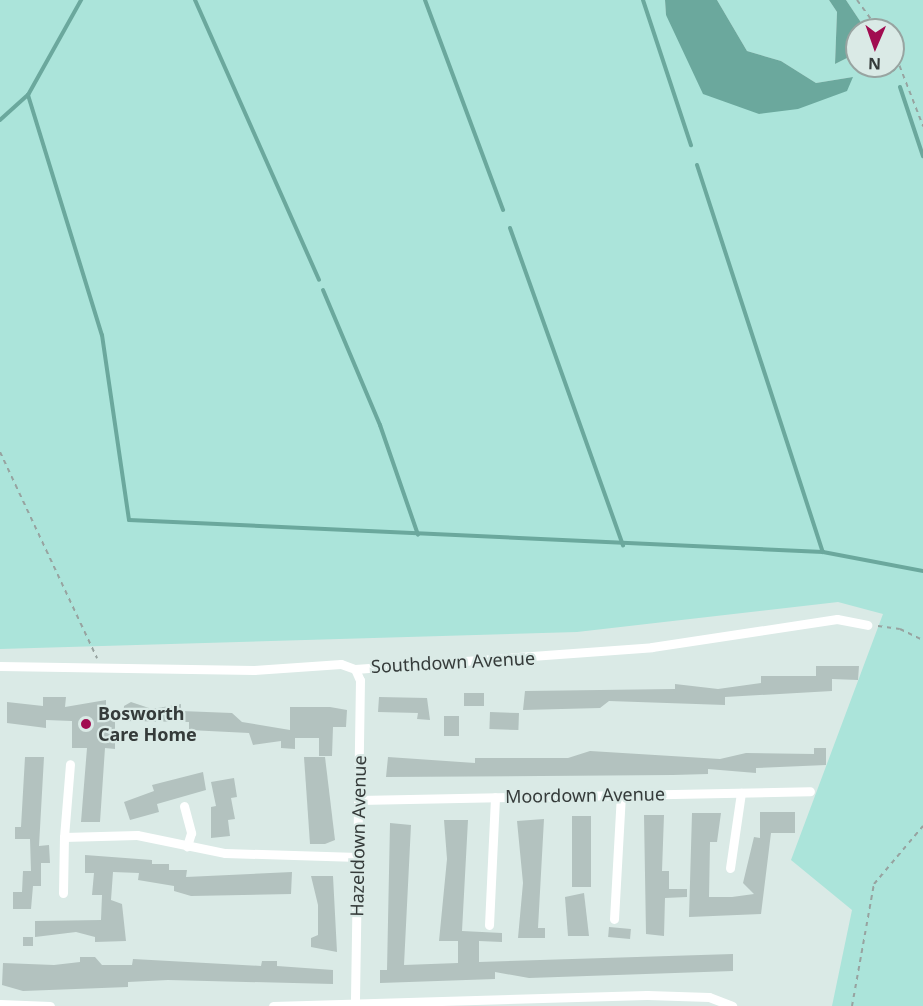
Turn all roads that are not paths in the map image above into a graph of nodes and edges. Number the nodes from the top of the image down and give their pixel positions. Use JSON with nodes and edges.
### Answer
{"nodes":[{"id":1,"x":867,"y":625,"type":"road end"},
{"id":2,"x":1,"y":666,"type":"edge"},
{"id":3,"x":355,"y":669,"type":"junction"},
{"id":4,"x":70,"y":764,"type":"dead end"},
{"id":5,"x":810,"y":791,"type":"dead end"},
{"id":6,"x":741,"y":793,"type":"junction"},
{"id":7,"x":621,"y":795,"type":"junction"},
{"id":8,"x":495,"y":797,"type":"junction"},
{"id":9,"x":359,"y":800,"type":"junction"},
{"id":10,"x":184,"y":806,"type":"dead end"},
{"id":11,"x":64,"y":837,"type":"junction"},
{"id":12,"x":187,"y":846,"type":"junction"},
{"id":13,"x":358,"y":857,"type":"junction"},
{"id":14,"x":730,"y":868,"type":"dead end"},
{"id":15,"x":63,"y":893,"type":"dead end"},
{"id":16,"x":614,"y":920,"type":"dead end"},
{"id":17,"x":489,"y":925,"type":"dead end"},
{"id":18,"x":647,"y":995,"type":"junction"},
{"id":19,"x":0,"y":1004,"type":"edge"},
{"id":20,"x":355,"y":1004,"type":"junction"},
{"id":21,"x":51,"y":1006,"type":"edge"},
{"id":22,"x":273,"y":1006,"type":"edge"},
{"id":23,"x":646,"y":1006,"type":"edge"},
{"id":24,"x":732,"y":1006,"type":"edge"}],
"edges":[{"from":1,"to":3,"type":"street","name":"Southdown Avenue"},
{"from":2,"to":3,"type":"street","name":"Southdown Avenue"},
{"from":3,"to":9,"type":"street","name":"Hazeldown Avenue"},
{"from":4,"to":11,"type":"street"},
{"from":5,"to":6,"type":"street","name":"Moordown Avenue"},
{"from":6,"to":7,"type":"street","name":"Moordown Avenue"},
{"from":6,"to":14,"type":"street"},
{"from":7,"to":8,"type":"street","name":"Moordown Avenue"},
{"from":7,"to":16,"type":"street"},
{"from":8,"to":9,"type":"street","name":"Moordown Avenue"},
{"from":8,"to":17,"type":"street"},
{"from":9,"to":13,"type":"street","name":"Hazeldown Avenue"},
{"from":10,"to":12,"type":"street"},
{"from":11,"to":12,"type":"street"},
{"from":11,"to":15,"type":"street"},
{"from":12,"to":13,"type":"street"},
{"from":13,"to":20,"type":"street","name":"Hazeldown Avenue"},
{"from":18,"to":20,"type":"street"},
{"from":18,"to":23,"type":"street"},
{"from":18,"to":24,"type":"street"},
{"from":19,"to":21,"type":"street"},
{"from":20,"to":22,"type":"street"}]}
